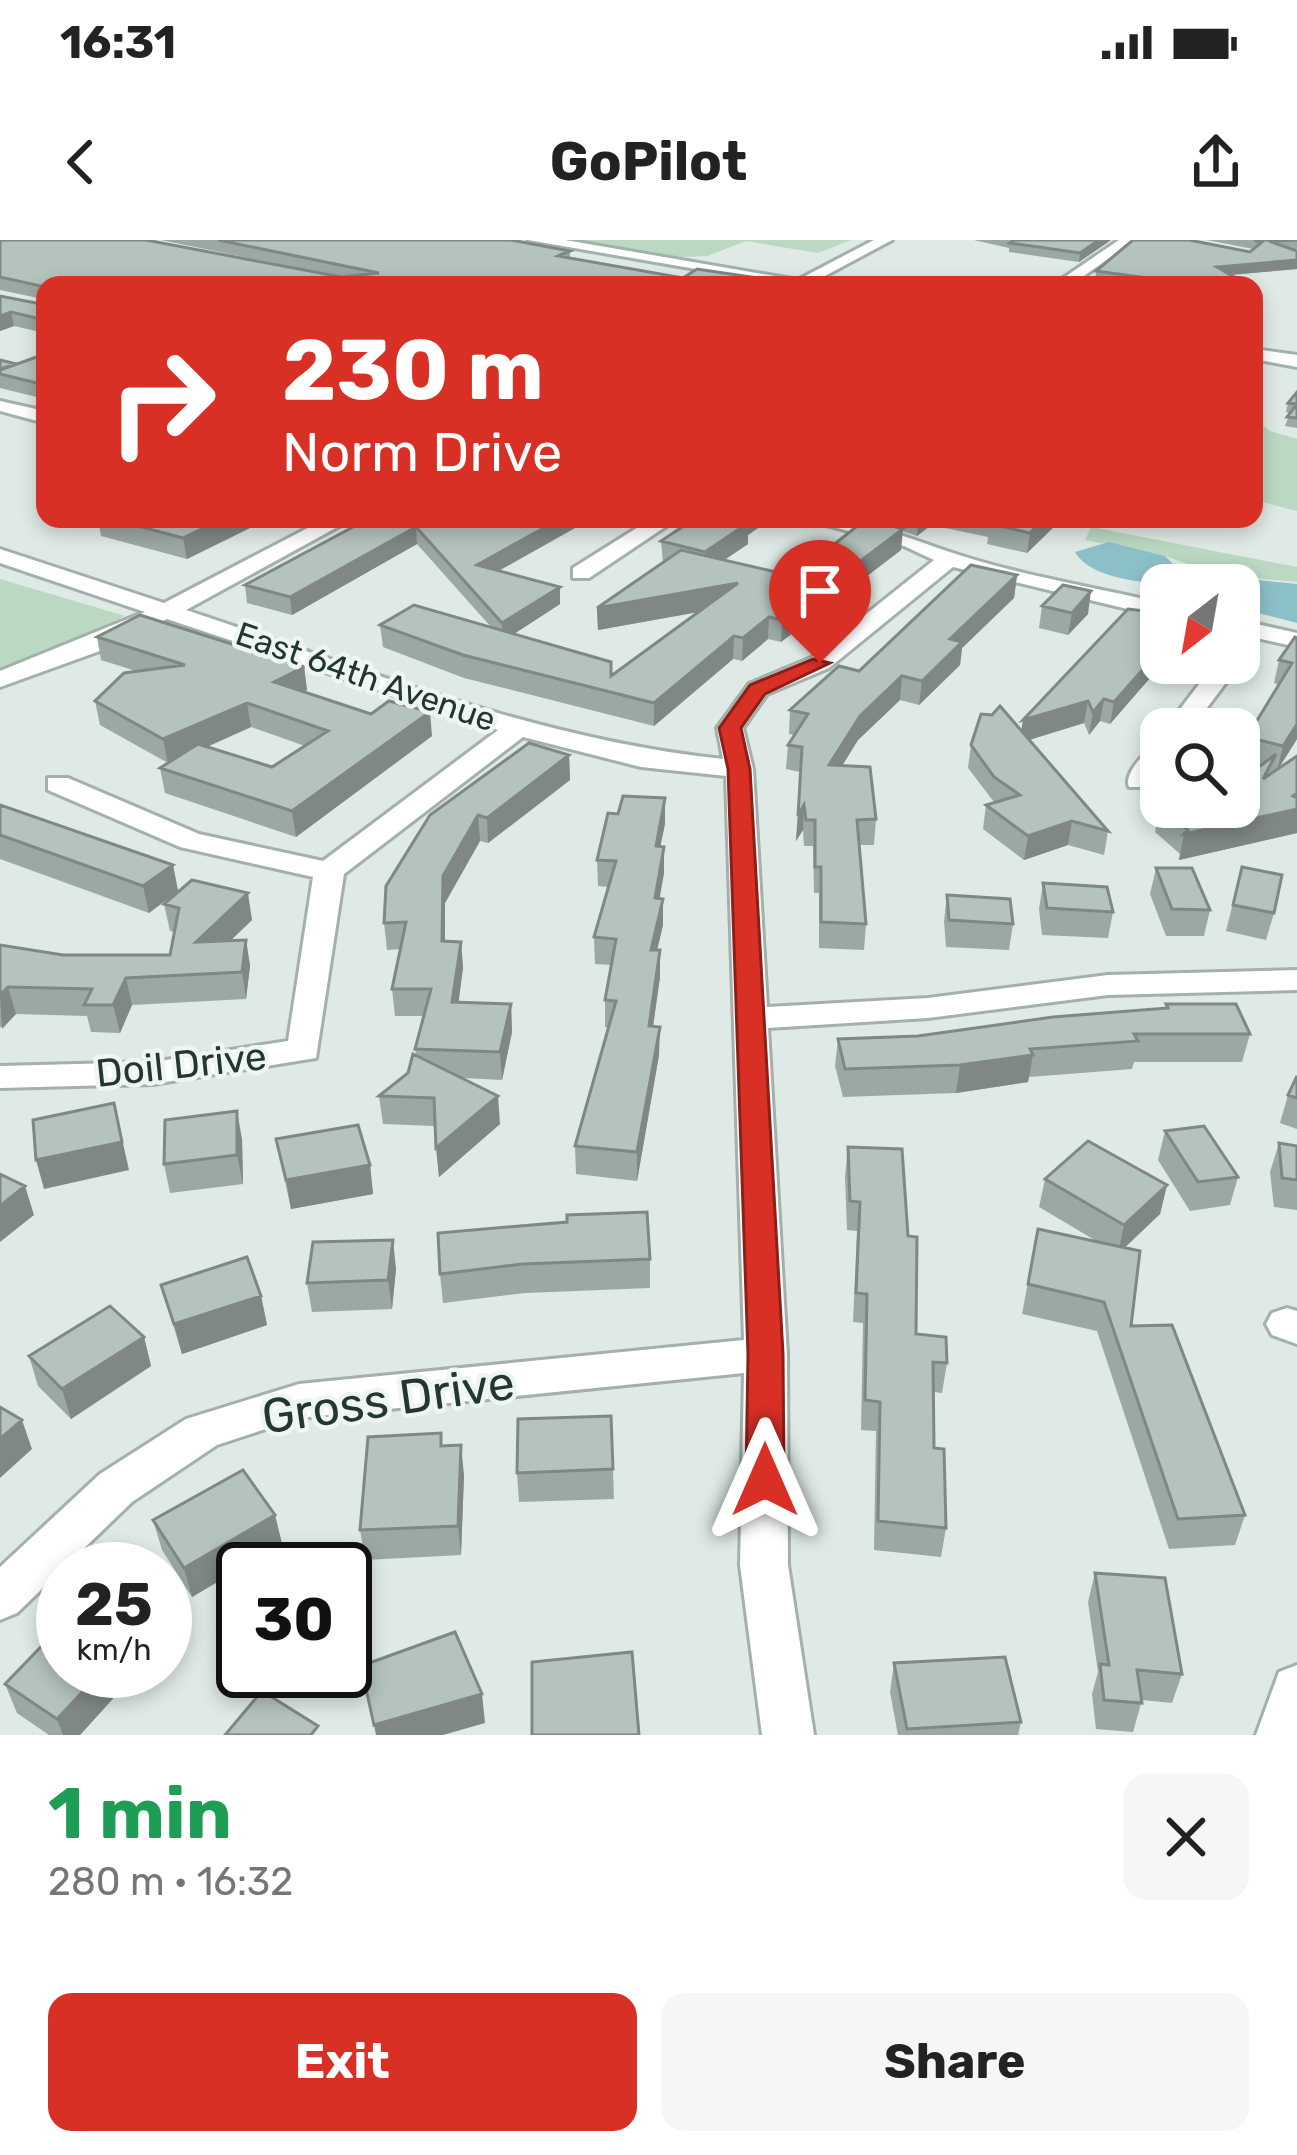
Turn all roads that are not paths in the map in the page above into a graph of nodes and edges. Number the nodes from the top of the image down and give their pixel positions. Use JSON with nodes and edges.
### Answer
{"nodes":[{"id":1,"x":536,"y":240,"type":"edge"},
{"id":2,"x":885,"y":240,"type":"edge"},
{"id":3,"x":1128,"y":240,"type":"edge"},
{"id":4,"x":757,"y":276,"type":"edge"},
{"id":5,"x":820,"y":276,"type":"edge"},
{"id":6,"x":1078,"y":276,"type":"edge"},
{"id":7,"x":1263,"y":355,"type":"edge"},
{"id":8,"x":1297,"y":361,"type":"edge"},
{"id":9,"x":0,"y":406,"type":"edge"},
{"id":10,"x":36,"y":415,"type":"edge"},
{"id":11,"x":323,"y":528,"type":"edge"},
{"id":12,"x":652,"y":528,"type":"edge"},
{"id":13,"x":854,"y":528,"type":"edge"},
{"id":14,"x":0,"y":556,"type":"edge"},
{"id":15,"x":949,"y":559,"type":"junction"},
{"id":16,"x":581,"y":573,"type":"dead end"},
{"id":17,"x":1140,"y":605,"type":"edge"},
{"id":18,"x":165,"y":608,"type":"junction"},
{"id":19,"x":1260,"y":637,"type":"edge"},
{"id":20,"x":1297,"y":640,"type":"edge"},
{"id":21,"x":0,"y":679,"type":"edge"},
{"id":22,"x":1212,"y":684,"type":"edge"},
{"id":23,"x":1194,"y":708,"type":"edge"},
{"id":24,"x":518,"y":728,"type":"junction"},
{"id":25,"x":739,"y":769,"type":"junction"},
{"id":26,"x":58,"y":784,"type":"dead end"},
{"id":27,"x":329,"y":871,"type":"junction"},
{"id":28,"x":1297,"y":980,"type":"edge"},
{"id":29,"x":747,"y":1019,"type":"junction"},
{"id":30,"x":0,"y":1077,"type":"edge"},
{"id":31,"x":766,"y":1354,"type":"junction"},
{"id":32,"x":0,"y":1598,"type":"edge"},
{"id":33,"x":1297,"y":1689,"type":"edge"},
{"id":34,"x":788,"y":1735,"type":"edge"},
{"id":35,"x":1282,"y":1735,"type":"edge"}],
"edges":[{"from":1,"to":4,"type":"street"},
{"from":2,"to":5,"type":"street"},
{"from":3,"to":6,"type":"street"},
{"from":7,"to":8,"type":"street"},
{"from":9,"to":10,"type":"street"},
{"from":11,"to":18,"type":"street"},
{"from":12,"to":16,"type":"street"},
{"from":13,"to":15,"type":"street"},
{"from":14,"to":18,"type":"street","name":"East 64th Avenue"},
{"from":15,"to":17,"type":"street"},
{"from":15,"to":25,"type":"street"},
{"from":18,"to":21,"type":"street"},
{"from":18,"to":24,"type":"street","name":"East 64th Avenue"},
{"from":19,"to":20,"type":"street"},
{"from":22,"to":23,"type":"street"},
{"from":24,"to":25,"type":"street","name":"East 64th Avenue"},
{"from":24,"to":27,"type":"street"},
{"from":25,"to":29,"type":"street"},
{"from":26,"to":27,"type":"street"},
{"from":27,"to":30,"type":"street","name":"Doil Drive"},
{"from":28,"to":29,"type":"street"},
{"from":29,"to":31,"type":"street"},
{"from":31,"to":32,"type":"street","name":"Gross Drive"},
{"from":31,"to":34,"type":"street"},
{"from":33,"to":35,"type":"street"}]}
